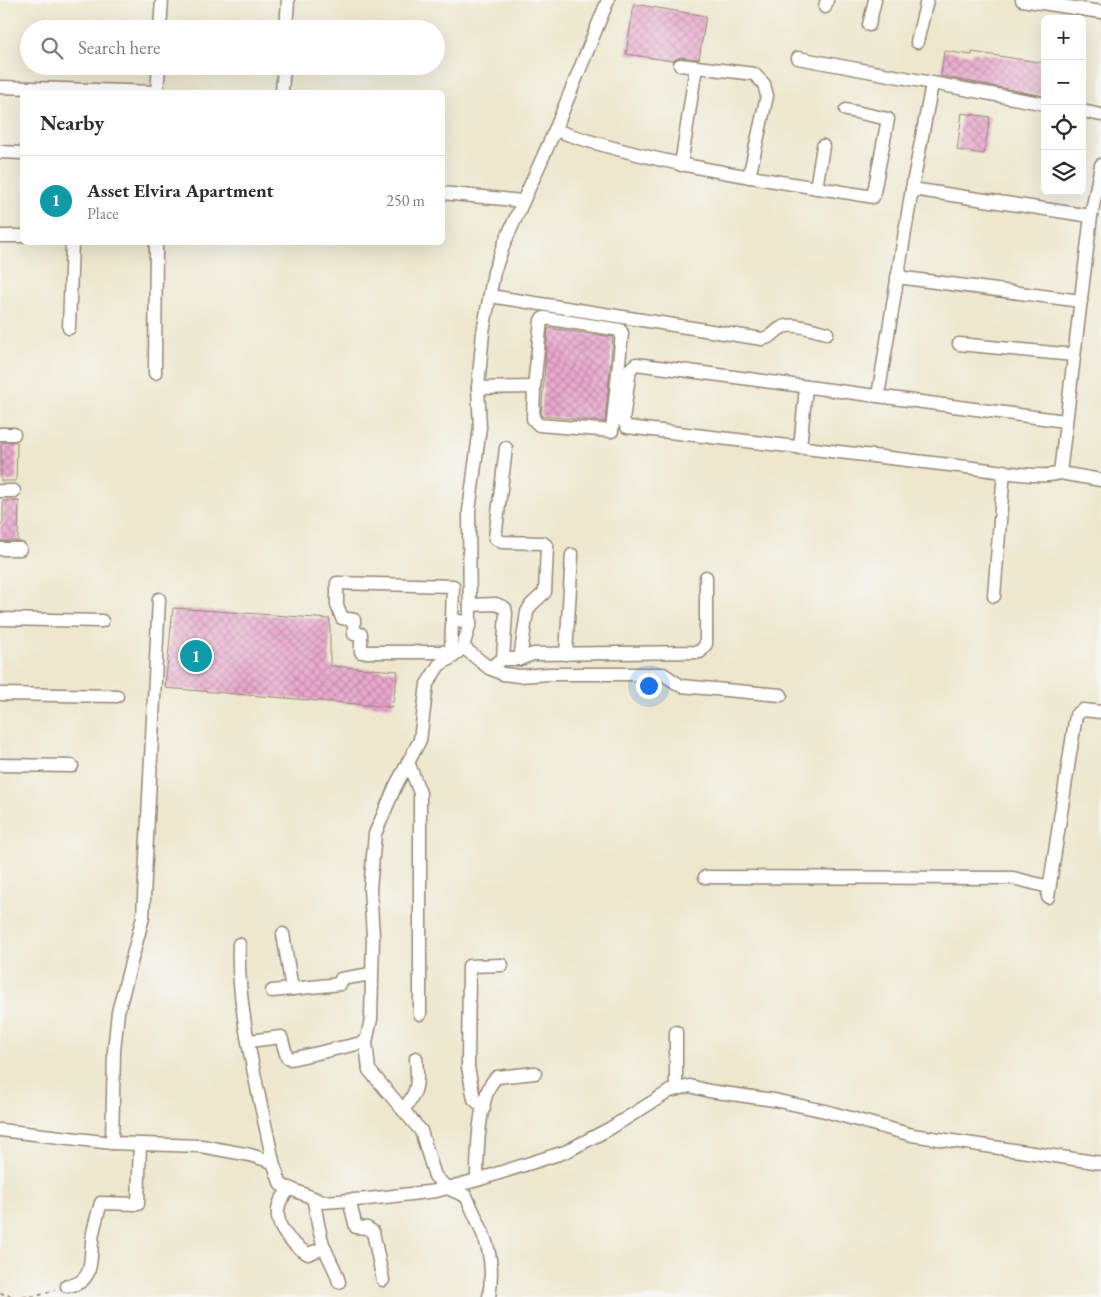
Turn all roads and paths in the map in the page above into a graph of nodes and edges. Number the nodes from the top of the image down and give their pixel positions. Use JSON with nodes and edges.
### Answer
{"nodes":[{"id":1,"x":162,"y":0,"type":"edge"},
{"id":2,"x":288,"y":0,"type":"edge"},
{"id":3,"x":608,"y":0,"type":"edge"},
{"id":4,"x":876,"y":0,"type":"edge"},
{"id":5,"x":928,"y":0,"type":"edge"},
{"id":6,"x":1028,"y":0,"type":"edge"},
{"id":7,"x":1101,"y":12,"type":"edge"},
{"id":8,"x":161,"y":20,"type":"edge"},
{"id":9,"x":287,"y":20,"type":"edge"},
{"id":10,"x":869,"y":25,"type":"dead end"},
{"id":11,"x":917,"y":42,"type":"dead end"},
{"id":12,"x":798,"y":58,"type":"dead end"},
{"id":13,"x":680,"y":65,"type":"dead end"},
{"id":14,"x":696,"y":67,"type":"junction"},
{"id":15,"x":158,"y":75,"type":"edge"},
{"id":16,"x":283,"y":75,"type":"edge"},
{"id":17,"x":932,"y":84,"type":"junction"},
{"id":18,"x":0,"y":88,"type":"edge"},
{"id":19,"x":78,"y":90,"type":"edge"},
{"id":20,"x":157,"y":90,"type":"edge"},
{"id":21,"x":282,"y":90,"type":"edge"},
{"id":22,"x":1041,"y":103,"type":"edge"},
{"id":23,"x":846,"y":110,"type":"dead end"},
{"id":24,"x":1086,"y":112,"type":"edge"},
{"id":25,"x":1101,"y":115,"type":"edge"},
{"id":26,"x":555,"y":130,"type":"junction"},
{"id":27,"x":823,"y":146,"type":"dead end"},
{"id":28,"x":0,"y":152,"type":"edge"},
{"id":29,"x":20,"y":152,"type":"edge"},
{"id":30,"x":681,"y":165,"type":"junction"},
{"id":31,"x":1101,"y":165,"type":"edge"},
{"id":32,"x":748,"y":176,"type":"junction"},
{"id":33,"x":1099,"y":185,"type":"edge"},
{"id":34,"x":816,"y":188,"type":"junction"},
{"id":35,"x":912,"y":189,"type":"junction"},
{"id":36,"x":445,"y":193,"type":"edge"},
{"id":37,"x":523,"y":201,"type":"junction"},
{"id":38,"x":1091,"y":216,"type":"junction"},
{"id":39,"x":0,"y":236,"type":"edge"},
{"id":40,"x":20,"y":236,"type":"edge"},
{"id":41,"x":72,"y":245,"type":"edge"},
{"id":42,"x":156,"y":245,"type":"edge"},
{"id":43,"x":897,"y":277,"type":"junction"},
{"id":44,"x":490,"y":296,"type":"junction"},
{"id":45,"x":1081,"y":301,"type":"junction"},
{"id":46,"x":69,"y":328,"type":"dead end"},
{"id":47,"x":828,"y":333,"type":"dead end"},
{"id":48,"x":959,"y":344,"type":"dead end"},
{"id":49,"x":1074,"y":355,"type":"junction"},
{"id":50,"x":155,"y":374,"type":"dead end"},
{"id":51,"x":534,"y":386,"type":"junction"},
{"id":52,"x":806,"y":387,"type":"junction"},
{"id":53,"x":478,"y":388,"type":"junction"},
{"id":54,"x":878,"y":396,"type":"junction"},
{"id":55,"x":1065,"y":421,"type":"junction"},
{"id":56,"x":0,"y":434,"type":"edge"},
{"id":57,"x":14,"y":434,"type":"dead end"},
{"id":58,"x":506,"y":448,"type":"dead end"},
{"id":59,"x":800,"y":448,"type":"junction"},
{"id":60,"x":1004,"y":471,"type":"junction"},
{"id":61,"x":1060,"y":472,"type":"junction"},
{"id":62,"x":1101,"y":480,"type":"edge"},
{"id":63,"x":0,"y":491,"type":"edge"},
{"id":64,"x":14,"y":491,"type":"dead end"},
{"id":65,"x":0,"y":549,"type":"edge"},
{"id":66,"x":20,"y":549,"type":"dead end"},
{"id":67,"x":572,"y":555,"type":"dead end"},
{"id":68,"x":706,"y":577,"type":"dead end"},
{"id":69,"x":994,"y":596,"type":"dead end"},
{"id":70,"x":159,"y":599,"type":"dead end"},
{"id":71,"x":470,"y":605,"type":"junction"},
{"id":72,"x":0,"y":619,"type":"edge"},
{"id":73,"x":452,"y":620,"type":"junction"},
{"id":74,"x":102,"y":621,"type":"dead end"},
{"id":75,"x":470,"y":622,"type":"junction"},
{"id":76,"x":463,"y":647,"type":"junction"},
{"id":77,"x":566,"y":654,"type":"junction"},
{"id":78,"x":520,"y":659,"type":"junction"},
{"id":79,"x":503,"y":660,"type":"junction"},
{"id":80,"x":489,"y":668,"type":"junction"},
{"id":81,"x":0,"y":694,"type":"edge"},
{"id":82,"x":782,"y":695,"type":"dead end"},
{"id":83,"x":117,"y":696,"type":"dead end"},
{"id":84,"x":1101,"y":712,"type":"edge"},
{"id":85,"x":408,"y":762,"type":"junction"},
{"id":86,"x":0,"y":765,"type":"edge"},
{"id":87,"x":72,"y":766,"type":"dead end"},
{"id":88,"x":705,"y":877,"type":"dead end"},
{"id":89,"x":283,"y":934,"type":"dead end"},
{"id":90,"x":239,"y":944,"type":"dead end"},
{"id":91,"x":502,"y":965,"type":"dead end"},
{"id":92,"x":371,"y":974,"type":"junction"},
{"id":93,"x":292,"y":989,"type":"junction"},
{"id":94,"x":272,"y":991,"type":"dead end"},
{"id":95,"x":420,"y":1014,"type":"dead end"},
{"id":96,"x":676,"y":1032,"type":"dead end"},
{"id":97,"x":249,"y":1041,"type":"junction"},
{"id":98,"x":366,"y":1042,"type":"junction"},
{"id":99,"x":416,"y":1058,"type":"dead end"},
{"id":100,"x":535,"y":1073,"type":"dead end"},
{"id":101,"x":676,"y":1088,"type":"junction"},
{"id":102,"x":484,"y":1108,"type":"junction"},
{"id":103,"x":403,"y":1110,"type":"junction"},
{"id":104,"x":0,"y":1130,"type":"edge"},
{"id":105,"x":112,"y":1143,"type":"junction"},
{"id":106,"x":140,"y":1145,"type":"junction"},
{"id":107,"x":273,"y":1162,"type":"junction"},
{"id":108,"x":1101,"y":1163,"type":"edge"},
{"id":109,"x":478,"y":1180,"type":"junction"},
{"id":110,"x":290,"y":1188,"type":"junction"},
{"id":111,"x":447,"y":1188,"type":"junction"},
{"id":112,"x":314,"y":1198,"type":"junction"},
{"id":113,"x":349,"y":1200,"type":"junction"},
{"id":114,"x":324,"y":1248,"type":"junction"},
{"id":115,"x":383,"y":1280,"type":"dead end"},
{"id":116,"x":339,"y":1282,"type":"dead end"},
{"id":117,"x":67,"y":1286,"type":"joint"},
{"id":118,"x":0,"y":1293,"type":"edge"},
{"id":119,"x":15,"y":1297,"type":"edge"},
{"id":120,"x":23,"y":1297,"type":"edge"},
{"id":121,"x":490,"y":1297,"type":"edge"}],
"edges":[{"from":1,"to":8,"type":"street"},
{"from":2,"to":9,"type":"street"},
{"from":3,"to":26,"type":"street"},
{"from":4,"to":10,"type":"street"},
{"from":5,"to":11,"type":"street"},
{"from":6,"to":7,"type":"street"},
{"from":12,"to":17,"type":"street"},
{"from":13,"to":14,"type":"street"},
{"from":14,"to":30,"type":"street"},
{"from":14,"to":32,"type":"street"},
{"from":15,"to":20,"type":"street"},
{"from":16,"to":21,"type":"street"},
{"from":17,"to":22,"type":"street"},
{"from":17,"to":35,"type":"street"},
{"from":18,"to":19,"type":"street"},
{"from":23,"to":34,"type":"street"},
{"from":24,"to":25,"type":"street"},
{"from":26,"to":30,"type":"street"},
{"from":26,"to":37,"type":"street"},
{"from":27,"to":34,"type":"street"},
{"from":28,"to":29,"type":"street"},
{"from":30,"to":32,"type":"street"},
{"from":31,"to":33,"type":"street"},
{"from":32,"to":34,"type":"street"},
{"from":33,"to":38,"type":"street"},
{"from":35,"to":38,"type":"street"},
{"from":35,"to":43,"type":"street"},
{"from":36,"to":37,"type":"street"},
{"from":37,"to":44,"type":"street"},
{"from":38,"to":45,"type":"street"},
{"from":39,"to":40,"type":"street"},
{"from":41,"to":46,"type":"street"},
{"from":42,"to":50,"type":"street"},
{"from":43,"to":45,"type":"street"},
{"from":43,"to":54,"type":"street"},
{"from":44,"to":47,"type":"street"},
{"from":44,"to":53,"type":"street"},
{"from":45,"to":49,"type":"street"},
{"from":48,"to":49,"type":"street"},
{"from":49,"to":55,"type":"street"},
{"from":51,"to":51,"type":"street"},
{"from":51,"to":53,"type":"street"},
{"from":52,"to":54,"type":"street"},
{"from":52,"to":59,"type":"street"},
{"from":52,"to":59,"type":"street"},
{"from":53,"to":71,"type":"street"},
{"from":54,"to":55,"type":"street"},
{"from":55,"to":61,"type":"street"},
{"from":56,"to":57,"type":"street"},
{"from":58,"to":78,"type":"street"},
{"from":59,"to":60,"type":"street"},
{"from":60,"to":61,"type":"street"},
{"from":60,"to":69,"type":"street"},
{"from":61,"to":62,"type":"street"},
{"from":63,"to":64,"type":"street"},
{"from":65,"to":66,"type":"street"},
{"from":67,"to":77,"type":"street"},
{"from":68,"to":77,"type":"street"},
{"from":70,"to":105,"type":"street"},
{"from":71,"to":75,"type":"street"},
{"from":71,"to":79,"type":"street"},
{"from":72,"to":74,"type":"street"},
{"from":73,"to":73,"type":"street"},
{"from":73,"to":75,"type":"street"},
{"from":75,"to":76,"type":"street"},
{"from":76,"to":80,"type":"street"},
{"from":76,"to":85,"type":"street"},
{"from":77,"to":78,"type":"street"},
{"from":78,"to":79,"type":"street"},
{"from":79,"to":80,"type":"street"},
{"from":80,"to":82,"type":"street"},
{"from":81,"to":83,"type":"street"},
{"from":84,"to":88,"type":"street"},
{"from":85,"to":92,"type":"street"},
{"from":85,"to":95,"type":"street"},
{"from":86,"to":87,"type":"street"},
{"from":89,"to":93,"type":"street"},
{"from":90,"to":97,"type":"street"},
{"from":91,"to":102,"type":"street"},
{"from":92,"to":93,"type":"street"},
{"from":92,"to":98,"type":"street"},
{"from":93,"to":94,"type":"street"},
{"from":96,"to":101,"type":"street"},
{"from":97,"to":98,"type":"street"},
{"from":97,"to":107,"type":"street"},
{"from":98,"to":103,"type":"street"},
{"from":99,"to":103,"type":"street"},
{"from":100,"to":102,"type":"street"},
{"from":101,"to":108,"type":"street"},
{"from":101,"to":109,"type":"street"},
{"from":102,"to":109,"type":"street"},
{"from":103,"to":111,"type":"street"},
{"from":104,"to":105,"type":"street"},
{"from":105,"to":106,"type":"street"},
{"from":106,"to":107,"type":"street"},
{"from":106,"to":117,"type":"street"},
{"from":107,"to":110,"type":"street"},
{"from":109,"to":111,"type":"street"},
{"from":110,"to":112,"type":"street"},
{"from":110,"to":114,"type":"street"},
{"from":111,"to":113,"type":"street"},
{"from":111,"to":121,"type":"street"},
{"from":112,"to":113,"type":"street"},
{"from":112,"to":114,"type":"street"},
{"from":113,"to":115,"type":"street"},
{"from":114,"to":116,"type":"street"},
{"from":117,"to":120,"type":"path"},
{"from":118,"to":119,"type":"path"}]}
